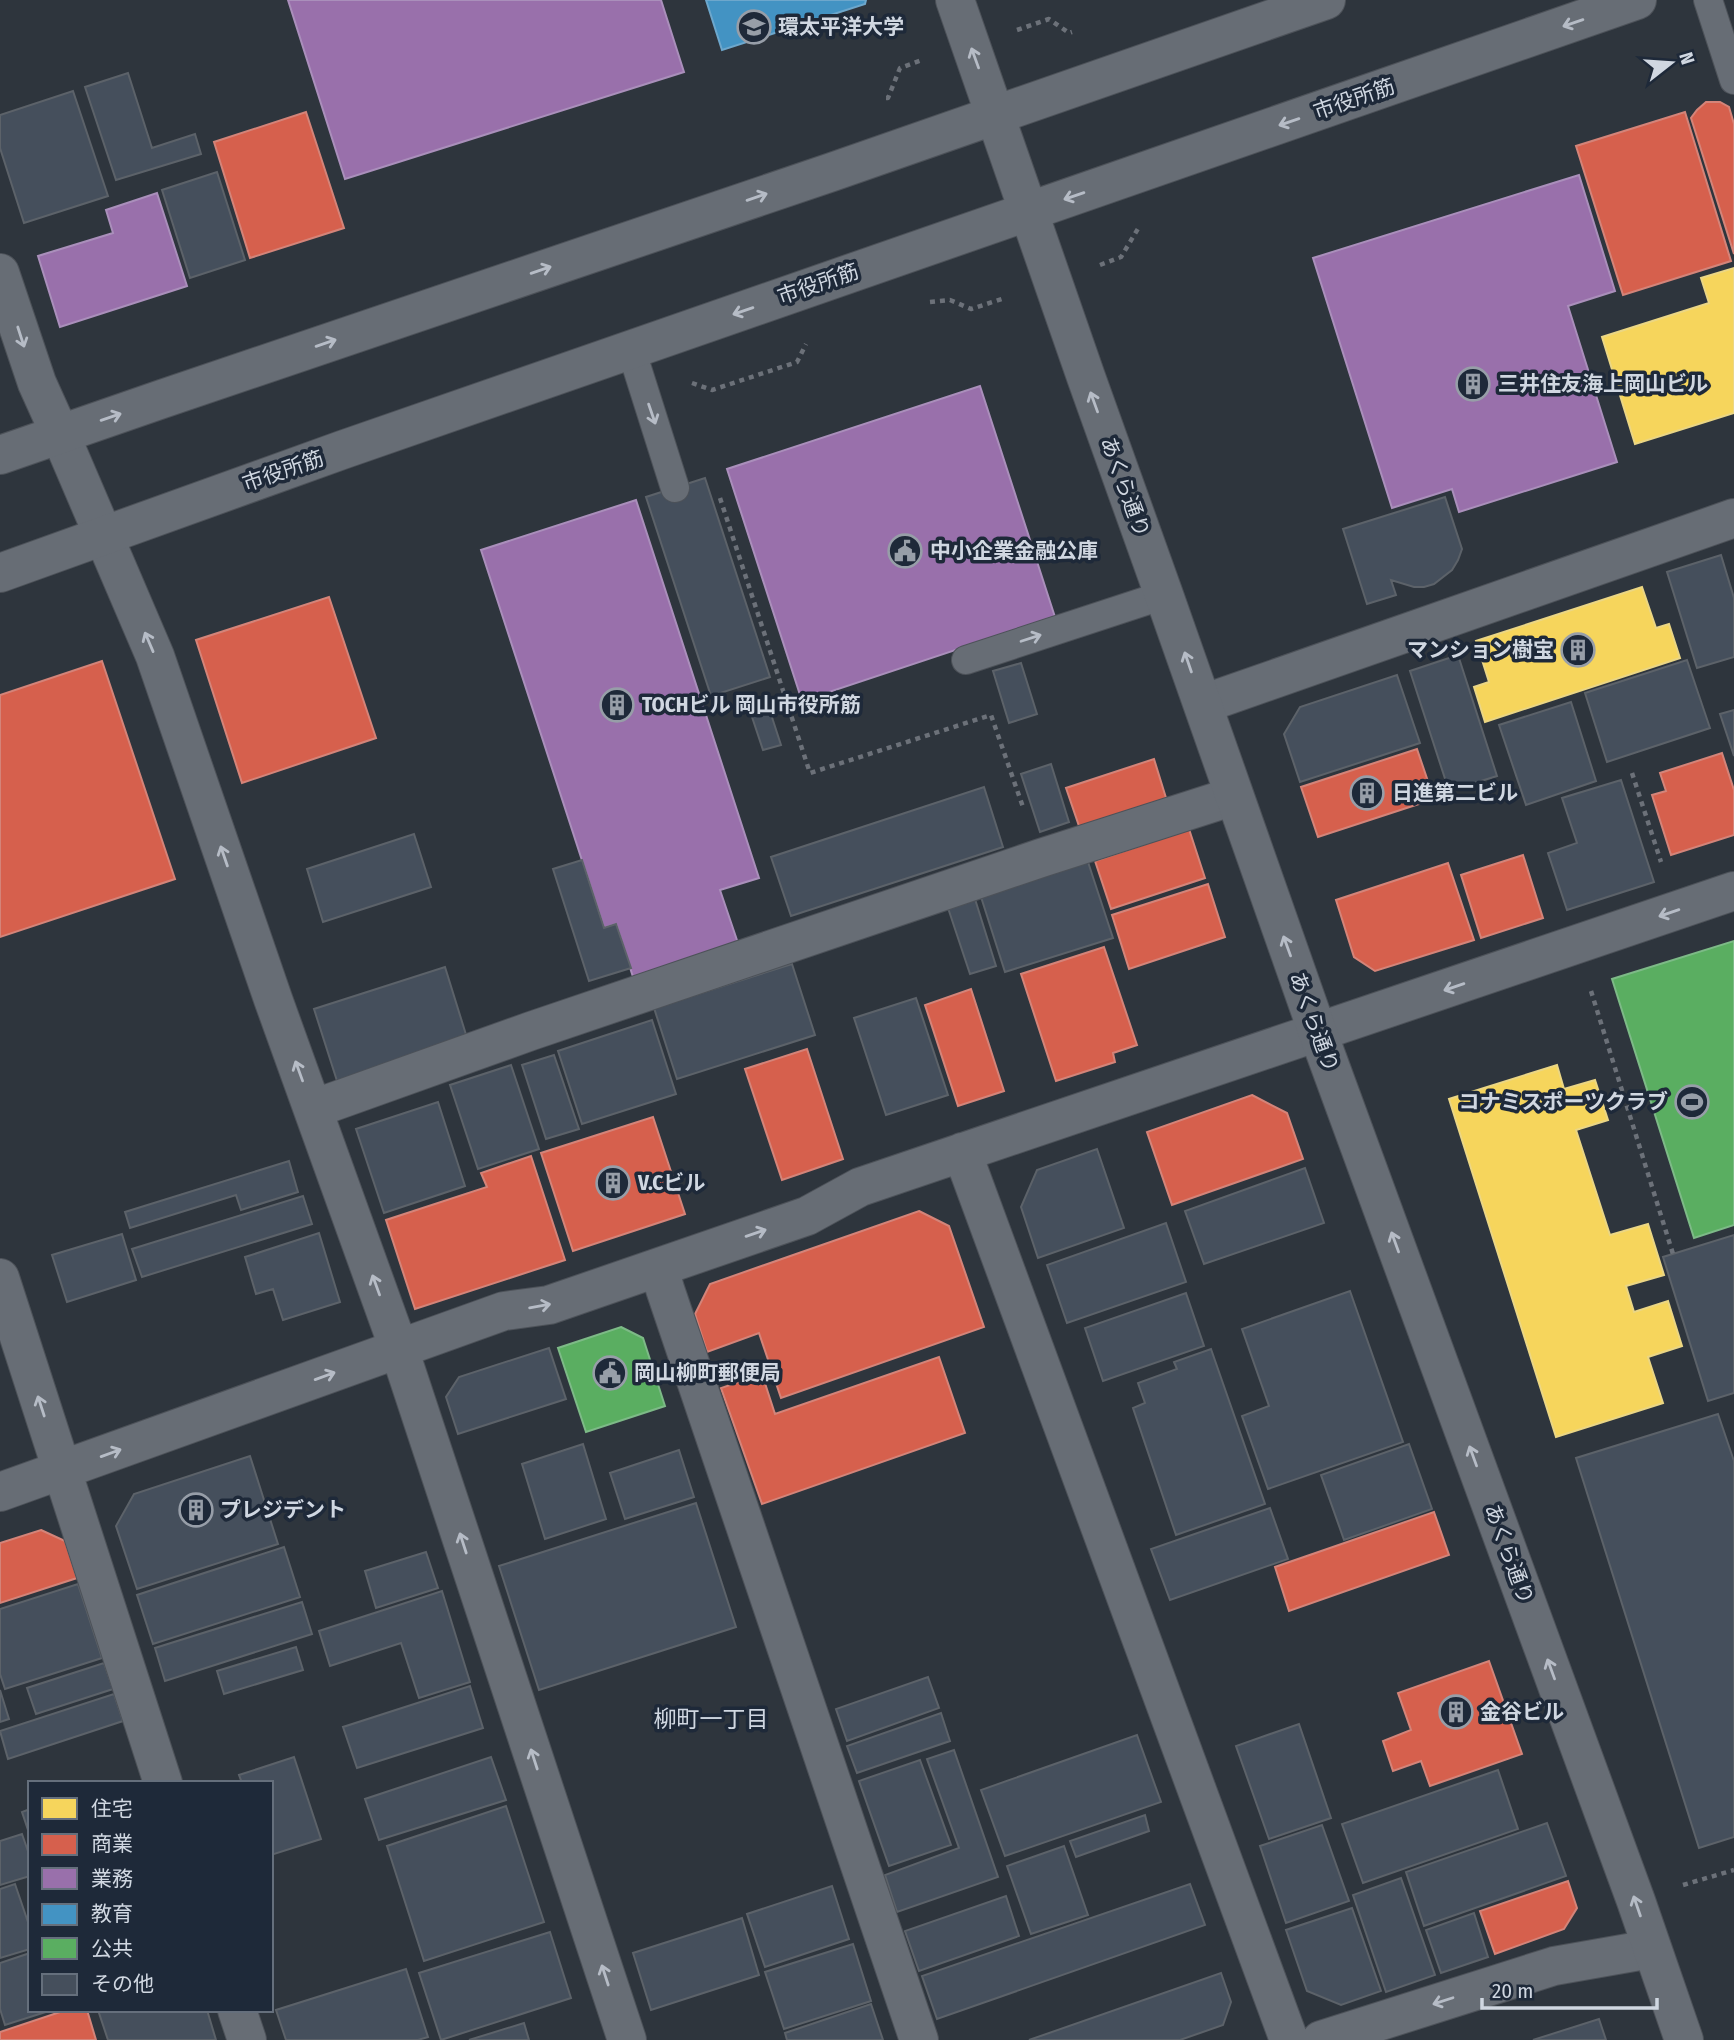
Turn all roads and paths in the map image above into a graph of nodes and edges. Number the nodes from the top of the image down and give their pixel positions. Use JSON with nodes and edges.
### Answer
{"nodes":[{"id":1,"x":955,"y":0,"type":"edge"},
{"id":2,"x":1326,"y":0,"type":"edge"},
{"id":3,"x":1637,"y":0,"type":"edge"},
{"id":4,"x":1708,"y":0,"type":"edge"},
{"id":5,"x":1049,"y":19,"type":"dead end"},
{"id":6,"x":1081,"y":29,"type":"dead end"},
{"id":7,"x":1734,"y":80,"type":"edge"},
{"id":8,"x":995,"y":116,"type":"junction"},
{"id":9,"x":1028,"y":212,"type":"junction"},
{"id":10,"x":0,"y":273,"type":"edge"},
{"id":11,"x":631,"y":349,"type":"junction"},
{"id":12,"x":61,"y":434,"type":"junction"},
{"id":13,"x":0,"y":456,"type":"edge"},
{"id":14,"x":716,"y":486,"type":"dead end"},
{"id":15,"x":675,"y":488,"type":"dead end"},
{"id":16,"x":1734,"y":518,"type":"edge"},
{"id":17,"x":103,"y":535,"type":"junction"},
{"id":18,"x":0,"y":573,"type":"edge"},
{"id":19,"x":1164,"y":595,"type":"junction"},
{"id":20,"x":966,"y":660,"type":"dead end"},
{"id":21,"x":1203,"y":704,"type":"junction"},
{"id":22,"x":1632,"y":773,"type":"dead end"},
{"id":23,"x":1234,"y":796,"type":"junction"},
{"id":24,"x":1041,"y":858,"type":"junction"},
{"id":25,"x":1734,"y":891,"type":"edge"},
{"id":26,"x":1676,"y":911,"type":"junction"},
{"id":27,"x":1589,"y":983,"type":"dead end"},
{"id":28,"x":1318,"y":1033,"type":"junction"},
{"id":29,"x":313,"y":1109,"type":"junction"},
{"id":30,"x":962,"y":1152,"type":"junction"},
{"id":31,"x":1673,"y":1254,"type":"dead end"},
{"id":32,"x":659,"y":1267,"type":"junction"},
{"id":33,"x":0,"y":1278,"type":"edge"},
{"id":34,"x":399,"y":1349,"type":"junction"},
{"id":35,"x":63,"y":1471,"type":"junction"},
{"id":36,"x":0,"y":1492,"type":"edge"},
{"id":37,"x":162,"y":1781,"type":"edge"},
{"id":38,"x":1651,"y":1949,"type":"junction"},
{"id":39,"x":238,"y":2012,"type":"edge"},
{"id":40,"x":247,"y":2040,"type":"edge"},
{"id":41,"x":626,"y":2040,"type":"edge"},
{"id":42,"x":919,"y":2040,"type":"edge"},
{"id":43,"x":1289,"y":2040,"type":"edge"},
{"id":44,"x":1321,"y":2040,"type":"edge"},
{"id":45,"x":1684,"y":2040,"type":"edge"}],
"edges":[{"from":8,"to":1,"type":"street","name":"あくら通り","one_way":true},
{"from":2,"to":8,"type":"street"},
{"from":3,"to":9,"type":"street","name":"市役所筋","one_way":true},
{"from":4,"to":7,"type":"lane"},
{"from":5,"to":6,"type":"path"},
{"from":8,"to":9,"type":"street","name":"あくら通り"},
{"from":12,"to":8,"type":"street","one_way":true},
{"from":9,"to":11,"type":"street","name":"市役所筋","one_way":true},
{"from":19,"to":9,"type":"street","name":"あくら通り","one_way":true},
{"from":10,"to":12,"type":"street","one_way":true},
{"from":11,"to":15,"type":"lane","one_way":true},
{"from":11,"to":17,"type":"street","name":"市役所筋"},
{"from":12,"to":13,"type":"street"},
{"from":12,"to":17,"type":"street"},
{"from":14,"to":24,"type":"path"},
{"from":16,"to":21,"type":"street"},
{"from":17,"to":18,"type":"street","name":"市役所筋"},
{"from":29,"to":17,"type":"street","one_way":true},
{"from":20,"to":19,"type":"lane","one_way":true},
{"from":21,"to":19,"type":"street","name":"あくら通り","one_way":true},
{"from":21,"to":23,"type":"street","name":"あくら通り"},
{"from":22,"to":26,"type":"path"},
{"from":23,"to":24,"type":"street"},
{"from":28,"to":23,"type":"street","name":"あくら通り","one_way":true},
{"from":24,"to":29,"type":"street"},
{"from":25,"to":26,"type":"street"},
{"from":26,"to":28,"type":"street","one_way":true},
{"from":27,"to":31,"type":"path"},
{"from":28,"to":30,"type":"street"},
{"from":38,"to":28,"type":"street","name":"あくら通り","one_way":true},
{"from":34,"to":29,"type":"street","one_way":true},
{"from":32,"to":30,"type":"street","one_way":true},
{"from":30,"to":43,"type":"street"},
{"from":34,"to":32,"type":"street","one_way":true},
{"from":32,"to":42,"type":"street"},
{"from":35,"to":33,"type":"street","one_way":true},
{"from":35,"to":34,"type":"street","one_way":true},
{"from":41,"to":34,"type":"street","one_way":true},
{"from":35,"to":36,"type":"street"},
{"from":35,"to":37,"type":"street"},
{"from":38,"to":44,"type":"street","one_way":true},
{"from":38,"to":45,"type":"street","name":"あくら通り"},
{"from":39,"to":40,"type":"street"}]}
